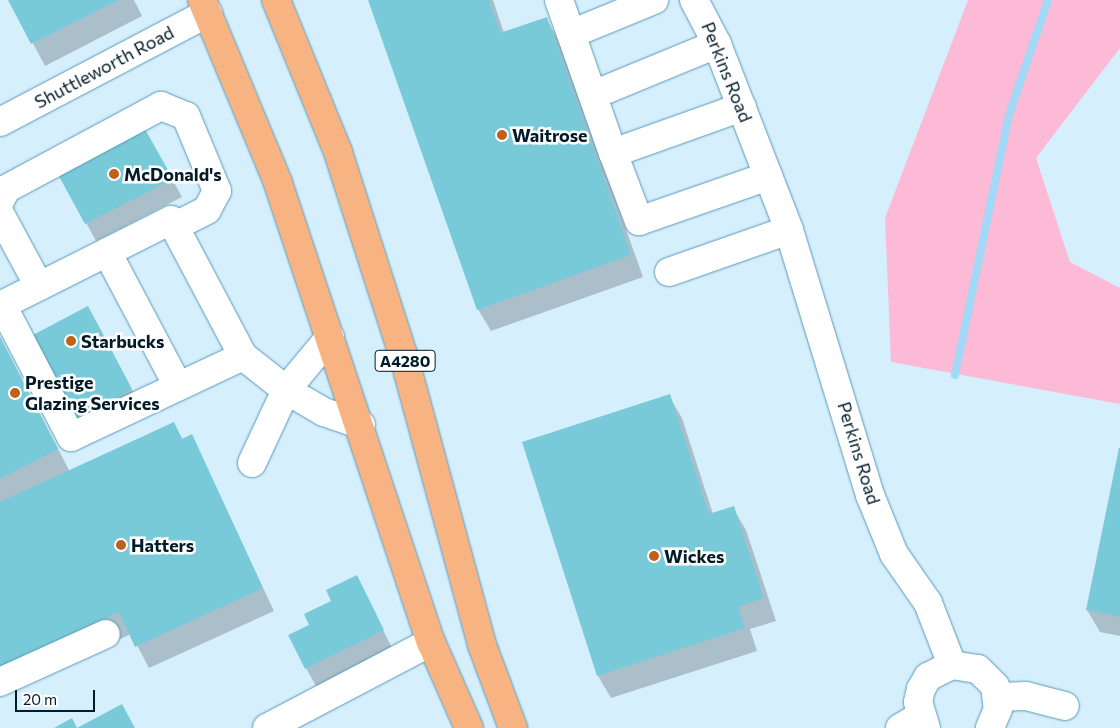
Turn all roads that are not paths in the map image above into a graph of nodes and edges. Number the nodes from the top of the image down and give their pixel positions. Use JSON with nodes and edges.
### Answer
{"nodes":[{"id":1,"x":276,"y":0,"type":"edge"},
{"id":2,"x":559,"y":0,"type":"edge"},
{"id":3,"x":654,"y":0,"type":"edge"},
{"id":4,"x":694,"y":0,"type":"edge"},
{"id":5,"x":205,"y":6,"type":"edge"},
{"id":6,"x":571,"y":34,"type":"junction"},
{"id":7,"x":717,"y":44,"type":"junction"},
{"id":8,"x":593,"y":95,"type":"junction"},
{"id":9,"x":742,"y":107,"type":"junction"},
{"id":10,"x":0,"y":122,"type":"edge"},
{"id":11,"x":613,"y":153,"type":"junction"},
{"id":12,"x":768,"y":176,"type":"junction"},
{"id":13,"x":0,"y":200,"type":"edge"},
{"id":14,"x":0,"y":214,"type":"edge"},
{"id":15,"x":174,"y":226,"type":"junction"},
{"id":16,"x":789,"y":230,"type":"junction"},
{"id":17,"x":107,"y":252,"type":"junction"},
{"id":18,"x":669,"y":272,"type":"dead end"},
{"id":19,"x":39,"y":286,"type":"junction"},
{"id":20,"x":1,"y":305,"type":"edge"},
{"id":21,"x":330,"y":337,"type":"junction"},
{"id":22,"x":243,"y":356,"type":"junction"},
{"id":23,"x":178,"y":386,"type":"junction"},
{"id":24,"x":286,"y":390,"type":"junction"},
{"id":25,"x":361,"y":425,"type":"junction"},
{"id":26,"x":252,"y":463,"type":"dead end"},
{"id":27,"x":106,"y":634,"type":"dead end"},
{"id":28,"x":431,"y":642,"type":"junction"},
{"id":29,"x":952,"y":665,"type":"junction"},
{"id":30,"x":0,"y":682,"type":"edge"},
{"id":31,"x":999,"y":698,"type":"junction"},
{"id":32,"x":1065,"y":706,"type":"dead end"},
{"id":33,"x":915,"y":724,"type":"edge"},
{"id":34,"x":267,"y":728,"type":"edge"},
{"id":35,"x":470,"y":728,"type":"edge"},
{"id":36,"x":513,"y":728,"type":"edge"},
{"id":37,"x":990,"y":728,"type":"edge"}],
"edges":[{"from":1,"to":36,"type":"main road","number":"A4280"},
{"from":2,"to":6,"type":"street"},
{"from":3,"to":6,"type":"street"},
{"from":4,"to":7,"type":"street","name":"Perkins Road"},
{"from":5,"to":10,"type":"street","name":"Shuttleworth Road"},
{"from":5,"to":21,"type":"main road"},
{"from":6,"to":8,"type":"street"},
{"from":7,"to":8,"type":"street"},
{"from":7,"to":9,"type":"street","name":"Perkins Road"},
{"from":8,"to":11,"type":"street"},
{"from":9,"to":11,"type":"street"},
{"from":9,"to":12,"type":"street","name":"Perkins Road"},
{"from":11,"to":12,"type":"street"},
{"from":12,"to":16,"type":"street","name":"Perkins Road"},
{"from":13,"to":15,"type":"street"},
{"from":14,"to":19,"type":"street"},
{"from":15,"to":17,"type":"street"},
{"from":15,"to":22,"type":"street"},
{"from":16,"to":18,"type":"street"},
{"from":16,"to":29,"type":"street","name":"Perkins Road"},
{"from":17,"to":19,"type":"street"},
{"from":17,"to":23,"type":"street"},
{"from":19,"to":20,"type":"street"},
{"from":20,"to":23,"type":"street"},
{"from":21,"to":24,"type":"street"},
{"from":21,"to":25,"type":"main road"},
{"from":22,"to":23,"type":"street"},
{"from":22,"to":24,"type":"street"},
{"from":24,"to":25,"type":"street"},
{"from":24,"to":26,"type":"street"},
{"from":25,"to":28,"type":"main road"},
{"from":27,"to":30,"type":"street"},
{"from":28,"to":34,"type":"street"},
{"from":28,"to":35,"type":"main road"},
{"from":29,"to":31,"type":"street"},
{"from":29,"to":33,"type":"street"},
{"from":31,"to":32,"type":"street"},
{"from":31,"to":37,"type":"street"}]}
